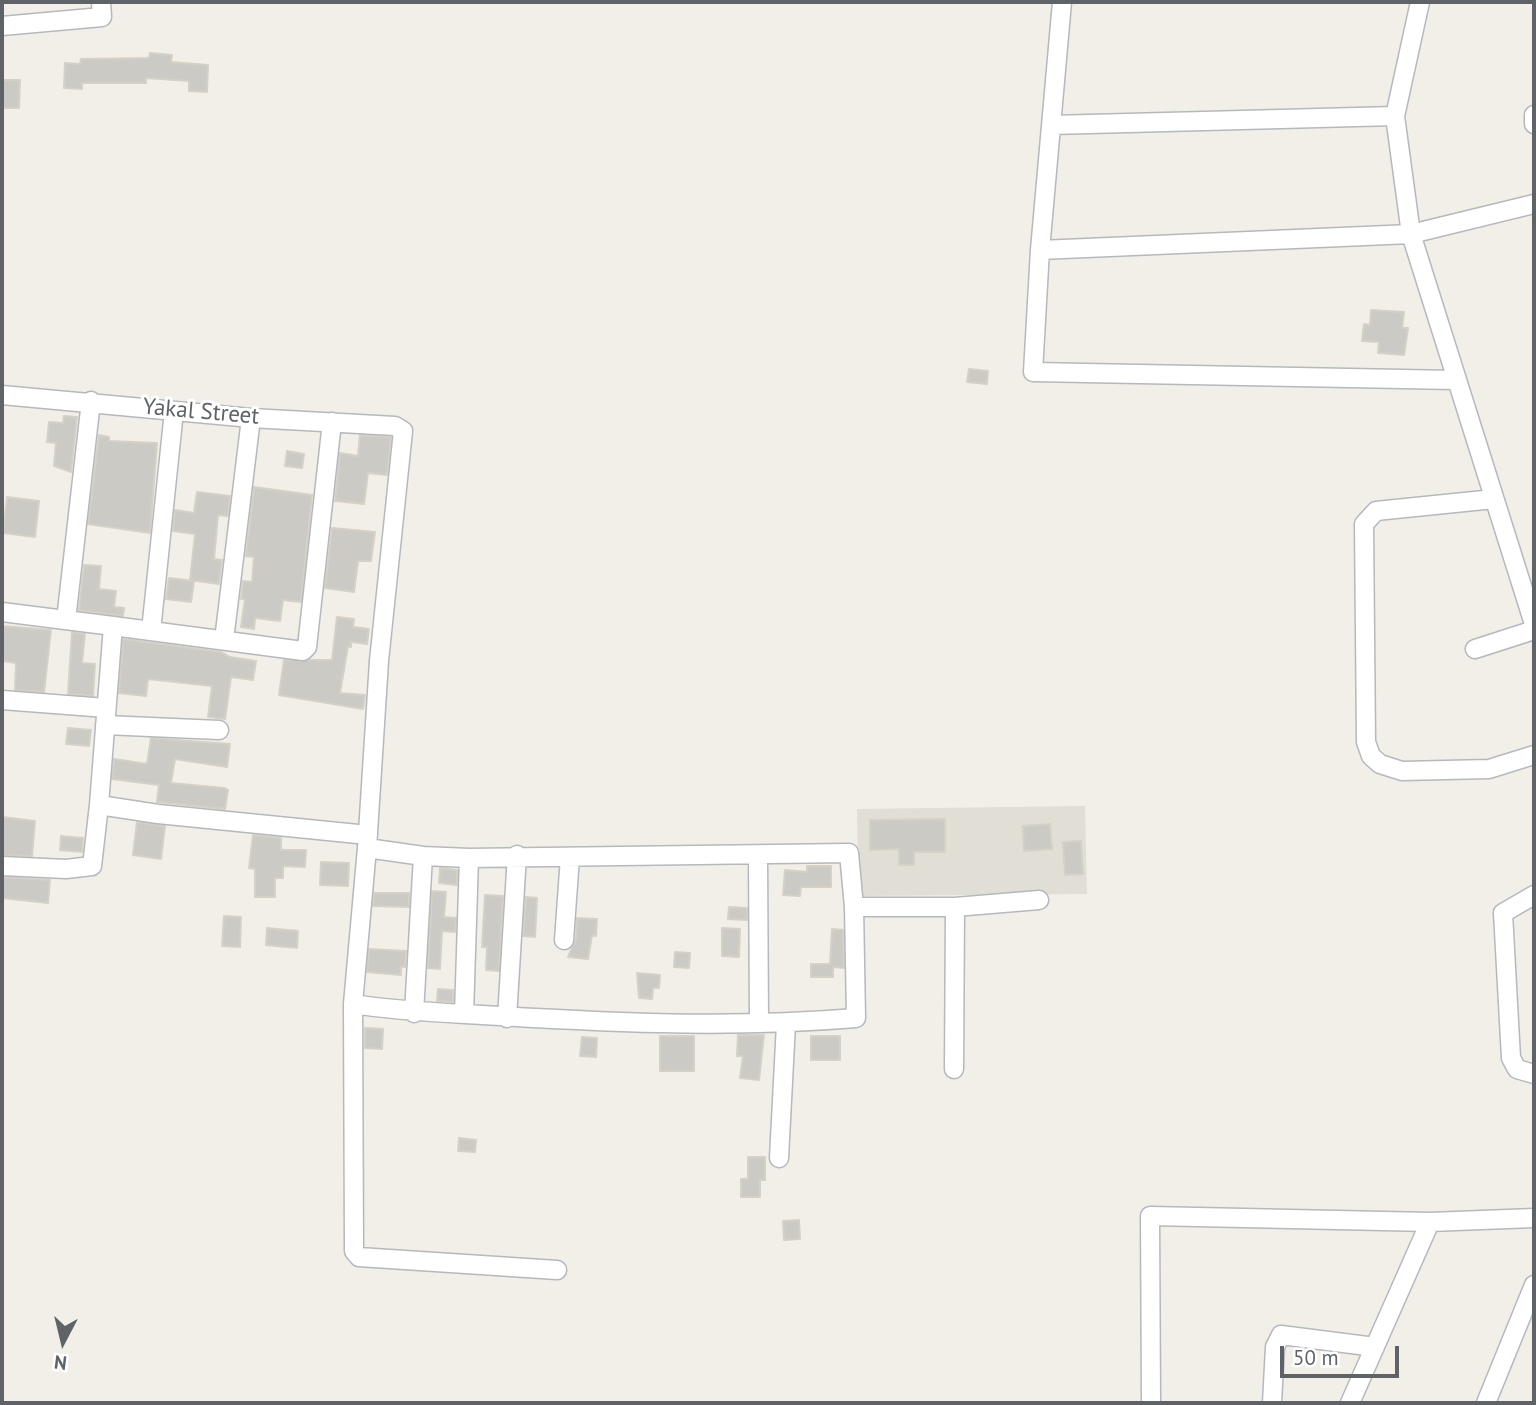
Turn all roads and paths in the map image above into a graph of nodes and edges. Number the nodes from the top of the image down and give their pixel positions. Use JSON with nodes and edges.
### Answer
{"nodes":[{"id":1,"x":101,"y":2,"type":"edge"},
{"id":2,"x":1062,"y":2,"type":"edge"},
{"id":3,"x":1420,"y":2,"type":"edge"},
{"id":4,"x":2,"y":26,"type":"edge"},
{"id":5,"x":1534,"y":115,"type":"edge"},
{"id":6,"x":1395,"y":116,"type":"junction"},
{"id":7,"x":1534,"y":124,"type":"edge"},
{"id":8,"x":1051,"y":125,"type":"junction"},
{"id":9,"x":1534,"y":204,"type":"edge"},
{"id":10,"x":1411,"y":234,"type":"junction"},
{"id":11,"x":1040,"y":250,"type":"junction"},
{"id":12,"x":1455,"y":380,"type":"junction"},
{"id":13,"x":2,"y":395,"type":"edge"},
{"id":14,"x":90,"y":401,"type":"junction"},
{"id":15,"x":174,"y":411,"type":"junction"},
{"id":16,"x":251,"y":418,"type":"junction"},
{"id":17,"x":332,"y":422,"type":"junction"},
{"id":18,"x":1494,"y":499,"type":"junction"},
{"id":19,"x":2,"y":612,"type":"edge"},
{"id":20,"x":66,"y":620,"type":"junction"},
{"id":21,"x":1534,"y":624,"type":"edge"},
{"id":22,"x":113,"y":626,"type":"junction"},
{"id":23,"x":1534,"y":630,"type":"edge"},
{"id":24,"x":150,"y":631,"type":"junction"},
{"id":25,"x":225,"y":640,"type":"junction"},
{"id":26,"x":1475,"y":649,"type":"dead end"},
{"id":27,"x":2,"y":700,"type":"edge"},
{"id":28,"x":106,"y":717,"type":"junction"},
{"id":29,"x":219,"y":730,"type":"dead end"},
{"id":30,"x":1534,"y":755,"type":"edge"},
{"id":31,"x":99,"y":805,"type":"junction"},
{"id":32,"x":368,"y":842,"type":"junction"},
{"id":33,"x":517,"y":855,"type":"junction"},
{"id":34,"x":422,"y":856,"type":"junction"},
{"id":35,"x":758,"y":856,"type":"junction"},
{"id":36,"x":570,"y":857,"type":"junction"},
{"id":37,"x":469,"y":858,"type":"junction"},
{"id":38,"x":2,"y":866,"type":"edge"},
{"id":39,"x":1534,"y":895,"type":"edge"},
{"id":40,"x":1039,"y":900,"type":"dead end"},
{"id":41,"x":955,"y":906,"type":"junction"},
{"id":42,"x":854,"y":907,"type":"junction"},
{"id":43,"x":564,"y":940,"type":"dead end"},
{"id":44,"x":353,"y":1004,"type":"junction"},
{"id":45,"x":414,"y":1013,"type":"junction"},
{"id":46,"x":464,"y":1014,"type":"junction"},
{"id":47,"x":507,"y":1018,"type":"junction"},
{"id":48,"x":759,"y":1023,"type":"junction"},
{"id":49,"x":786,"y":1024,"type":"junction"},
{"id":50,"x":954,"y":1069,"type":"dead end"},
{"id":51,"x":1534,"y":1074,"type":"edge"},
{"id":52,"x":779,"y":1158,"type":"dead end"},
{"id":53,"x":1534,"y":1219,"type":"edge"},
{"id":54,"x":1430,"y":1222,"type":"junction"},
{"id":55,"x":557,"y":1270,"type":"dead end"},
{"id":56,"x":1534,"y":1285,"type":"edge"},
{"id":57,"x":1375,"y":1347,"type":"junction"},
{"id":58,"x":1152,"y":1403,"type":"edge"},
{"id":59,"x":1272,"y":1403,"type":"edge"},
{"id":60,"x":1350,"y":1403,"type":"edge"},
{"id":61,"x":1486,"y":1403,"type":"edge"}],
"edges":[{"from":1,"to":4,"type":"street"},
{"from":2,"to":8,"type":"street"},
{"from":3,"to":6,"type":"street"},
{"from":5,"to":7,"type":"street"},
{"from":6,"to":8,"type":"street"},
{"from":6,"to":10,"type":"street"},
{"from":8,"to":11,"type":"street"},
{"from":9,"to":10,"type":"street"},
{"from":10,"to":11,"type":"street"},
{"from":10,"to":12,"type":"street"},
{"from":11,"to":12,"type":"street"},
{"from":12,"to":18,"type":"street"},
{"from":13,"to":14,"type":"street","name":"Yakal Street"},
{"from":14,"to":15,"type":"street","name":"Yakal Street"},
{"from":14,"to":20,"type":"street"},
{"from":15,"to":16,"type":"street","name":"Yakal Street"},
{"from":15,"to":24,"type":"street"},
{"from":16,"to":17,"type":"street","name":"Yakal Street"},
{"from":16,"to":25,"type":"street"},
{"from":17,"to":25,"type":"street"},
{"from":17,"to":32,"type":"street","name":"Yakal Street"},
{"from":18,"to":21,"type":"street"},
{"from":18,"to":30,"type":"street"},
{"from":19,"to":20,"type":"street"},
{"from":20,"to":22,"type":"street"},
{"from":22,"to":24,"type":"street"},
{"from":22,"to":28,"type":"street"},
{"from":23,"to":26,"type":"street"},
{"from":24,"to":25,"type":"street"},
{"from":27,"to":28,"type":"street"},
{"from":28,"to":29,"type":"street"},
{"from":28,"to":31,"type":"street"},
{"from":31,"to":32,"type":"street"},
{"from":31,"to":38,"type":"street"},
{"from":32,"to":34,"type":"street"},
{"from":32,"to":44,"type":"street"},
{"from":33,"to":36,"type":"street"},
{"from":33,"to":37,"type":"street"},
{"from":33,"to":47,"type":"street"},
{"from":34,"to":37,"type":"street"},
{"from":34,"to":45,"type":"street"},
{"from":35,"to":36,"type":"street"},
{"from":35,"to":42,"type":"street"},
{"from":35,"to":48,"type":"street"},
{"from":36,"to":43,"type":"street"},
{"from":37,"to":46,"type":"street"},
{"from":39,"to":51,"type":"street"},
{"from":40,"to":41,"type":"street"},
{"from":41,"to":42,"type":"street"},
{"from":41,"to":50,"type":"street"},
{"from":42,"to":49,"type":"street"},
{"from":44,"to":45,"type":"street"},
{"from":44,"to":55,"type":"street"},
{"from":45,"to":46,"type":"street"},
{"from":46,"to":47,"type":"street"},
{"from":47,"to":48,"type":"street"},
{"from":48,"to":49,"type":"street"},
{"from":49,"to":52,"type":"street"},
{"from":53,"to":54,"type":"street"},
{"from":54,"to":57,"type":"street"},
{"from":54,"to":58,"type":"street"},
{"from":56,"to":61,"type":"street"},
{"from":57,"to":59,"type":"street"},
{"from":57,"to":60,"type":"street"}]}
